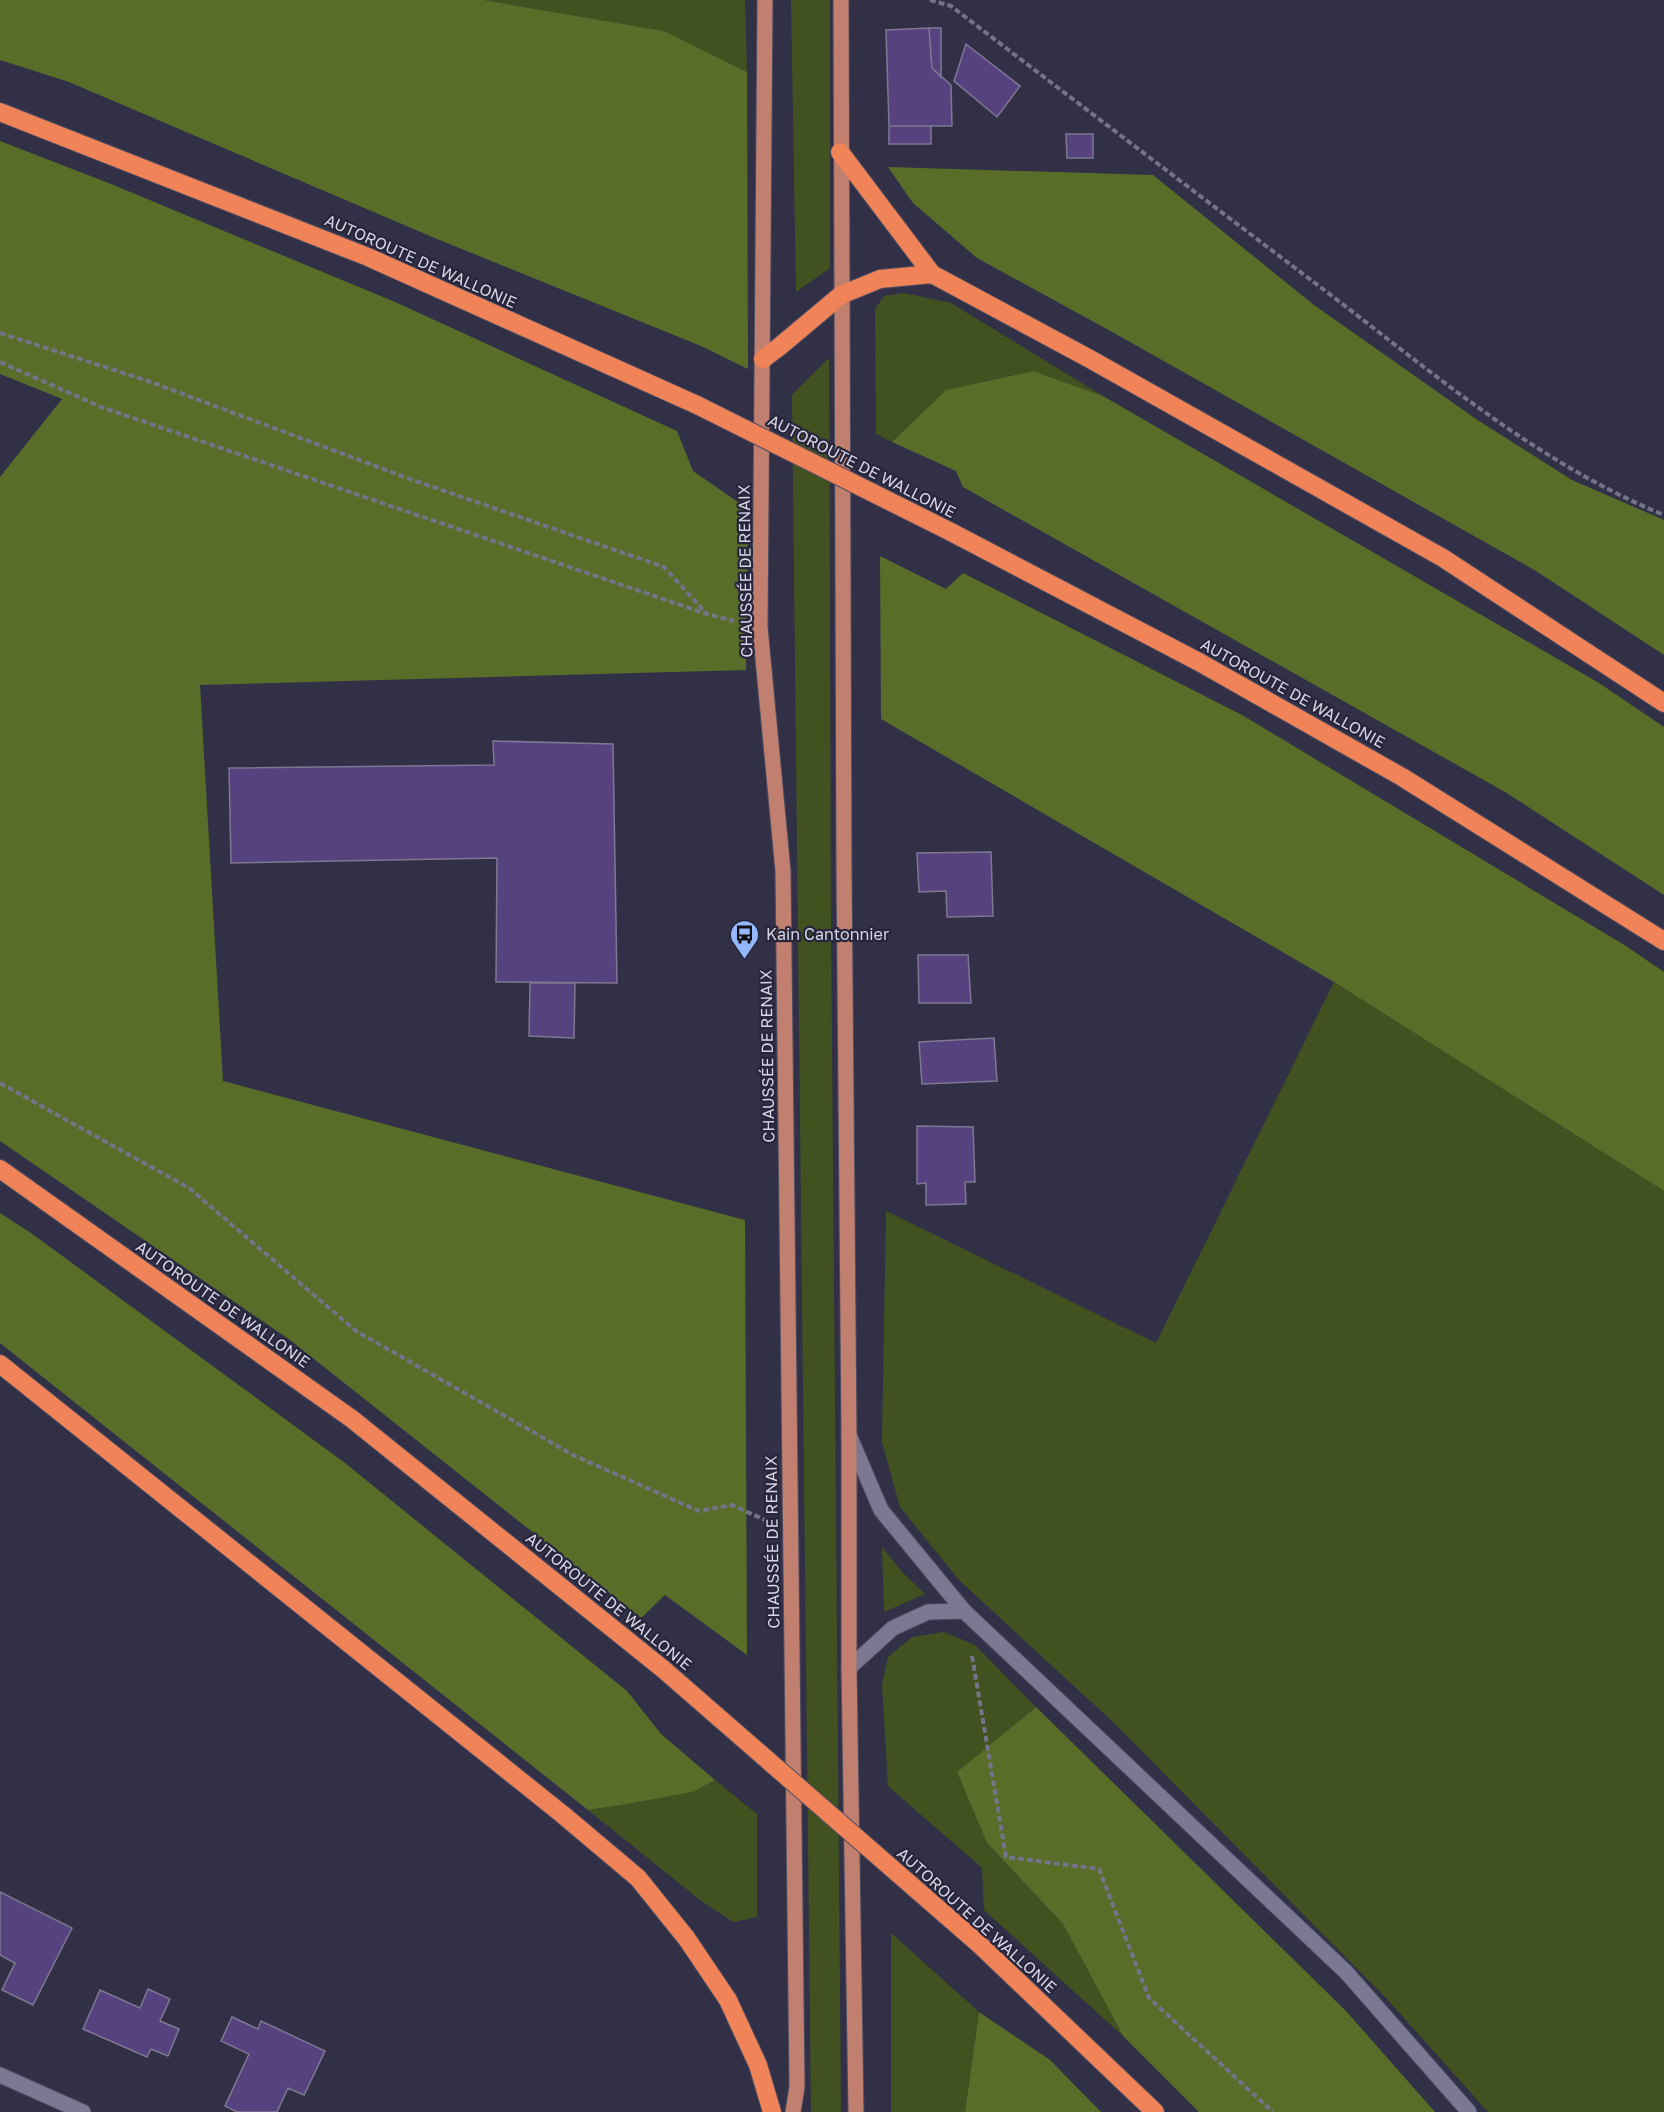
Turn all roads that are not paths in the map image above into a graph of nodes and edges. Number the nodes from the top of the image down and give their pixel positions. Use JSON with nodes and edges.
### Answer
{"nodes":[{"id":1,"x":765,"y":0,"type":"edge"},
{"id":2,"x":841,"y":0,"type":"edge"},
{"id":3,"x":0,"y":112,"type":"edge"},
{"id":4,"x":840,"y":152,"type":"junction"},
{"id":5,"x":932,"y":274,"type":"junction"},
{"id":6,"x":841,"y":295,"type":"junction"},
{"id":7,"x":763,"y":359,"type":"junction"},
{"id":8,"x":1664,"y":703,"type":"edge"},
{"id":9,"x":1664,"y":941,"type":"edge"},
{"id":10,"x":0,"y":1169,"type":"edge"},
{"id":11,"x":0,"y":1364,"type":"edge"},
{"id":12,"x":849,"y":1435,"type":"junction"},
{"id":13,"x":964,"y":1611,"type":"junction"},
{"id":14,"x":849,"y":1668,"type":"junction"},
{"id":15,"x":0,"y":2075,"type":"edge"},
{"id":16,"x":83,"y":2112,"type":"edge"},
{"id":17,"x":772,"y":2112,"type":"edge"},
{"id":18,"x":793,"y":2112,"type":"edge"},
{"id":19,"x":856,"y":2112,"type":"edge"},
{"id":20,"x":1155,"y":2112,"type":"edge"},
{"id":21,"x":1469,"y":2112,"type":"edge"}],
"edges":[{"from":1,"to":7,"type":"main road","name":"CHAUSSÉE DE RENAIX"},
{"from":2,"to":4,"type":"main road"},
{"from":3,"to":9,"type":"highway","name":"AUTOROUTE DE WALLONIE","bridge":true},
{"from":4,"to":5,"type":"highway"},
{"from":4,"to":6,"type":"main road"},
{"from":5,"to":6,"type":"highway"},
{"from":5,"to":8,"type":"highway"},
{"from":6,"to":7,"type":"highway"},
{"from":6,"to":12,"type":"main road"},
{"from":7,"to":18,"type":"main road","name":"CHAUSSÉE DE RENAIX"},
{"from":10,"to":20,"type":"highway","name":"AUTOROUTE DE WALLONIE","bridge":true},
{"from":11,"to":17,"type":"highway"},
{"from":12,"to":13,"type":"street"},
{"from":12,"to":14,"type":"main road"},
{"from":13,"to":14,"type":"street"},
{"from":13,"to":21,"type":"street"},
{"from":14,"to":19,"type":"main road"},
{"from":15,"to":16,"type":"street"}]}
